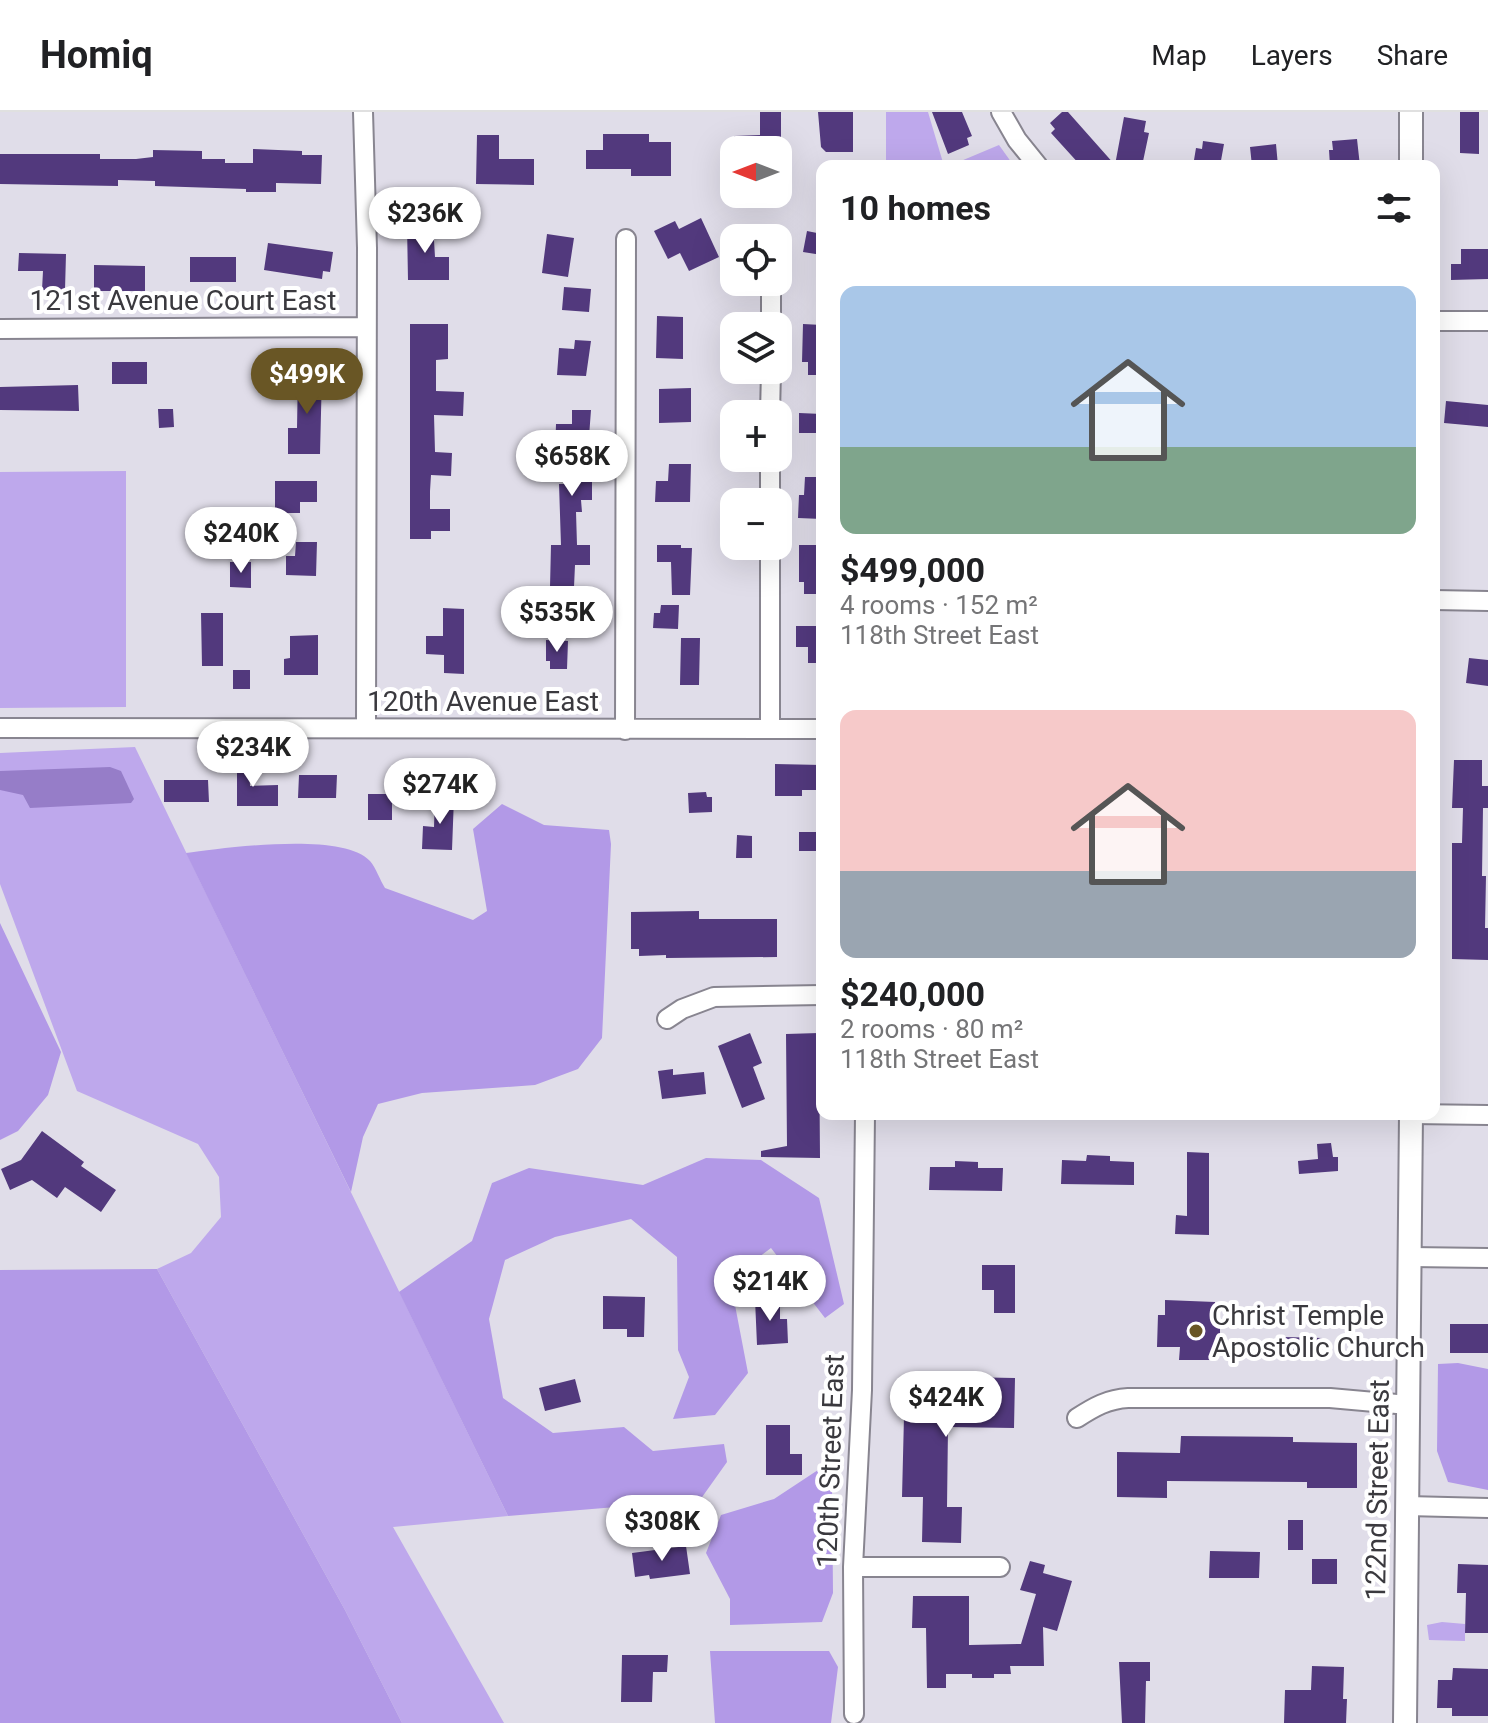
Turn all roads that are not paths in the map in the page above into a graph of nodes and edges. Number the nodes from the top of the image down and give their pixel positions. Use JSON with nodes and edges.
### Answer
{"nodes":[{"id":1,"x":363,"y":112,"type":"edge"},
{"id":2,"x":1001,"y":112,"type":"edge"},
{"id":3,"x":1411,"y":112,"type":"edge"},
{"id":4,"x":1033,"y":160,"type":"edge"},
{"id":5,"x":1411,"y":160,"type":"edge"},
{"id":6,"x":626,"y":239,"type":"dead end"},
{"id":7,"x":1440,"y":321,"type":"edge"},
{"id":8,"x":1488,"y":321,"type":"edge"},
{"id":9,"x":366,"y":327,"type":"junction"},
{"id":10,"x":0,"y":329,"type":"edge"},
{"id":11,"x":770,"y":560,"type":"edge"},
{"id":12,"x":1440,"y":600,"type":"edge"},
{"id":13,"x":1488,"y":601,"type":"edge"},
{"id":14,"x":0,"y":728,"type":"edge"},
{"id":15,"x":366,"y":728,"type":"junction"},
{"id":16,"x":770,"y":729,"type":"junction"},
{"id":17,"x":816,"y":729,"type":"edge"},
{"id":18,"x":625,"y":730,"type":"junction"},
{"id":19,"x":816,"y":995,"type":"edge"},
{"id":20,"x":667,"y":1019,"type":"dead end"},
{"id":21,"x":1440,"y":1114,"type":"edge"},
{"id":22,"x":1488,"y":1115,"type":"edge"},
{"id":23,"x":865,"y":1120,"type":"edge"},
{"id":24,"x":1411,"y":1120,"type":"edge"},
{"id":25,"x":1410,"y":1257,"type":"junction"},
{"id":26,"x":1488,"y":1258,"type":"edge"},
{"id":27,"x":1408,"y":1405,"type":"junction"},
{"id":28,"x":1077,"y":1418,"type":"dead end"},
{"id":29,"x":1407,"y":1506,"type":"junction"},
{"id":30,"x":1488,"y":1508,"type":"edge"},
{"id":31,"x":853,"y":1567,"type":"junction"},
{"id":32,"x":1000,"y":1567,"type":"dead end"},
{"id":33,"x":854,"y":1714,"type":"dead end"},
{"id":34,"x":1405,"y":1723,"type":"edge"}],
"edges":[{"from":1,"to":9,"type":"street"},
{"from":2,"to":4,"type":"street"},
{"from":3,"to":5,"type":"street"},
{"from":6,"to":18,"type":"street"},
{"from":7,"to":8,"type":"street"},
{"from":9,"to":10,"type":"street","name":"121st Avenue Court East"},
{"from":9,"to":15,"type":"street"},
{"from":11,"to":16,"type":"street"},
{"from":12,"to":13,"type":"street"},
{"from":14,"to":15,"type":"street","name":"120th Avenue East"},
{"from":15,"to":18,"type":"street","name":"120th Avenue East"},
{"from":16,"to":17,"type":"street","name":"120th Avenue East"},
{"from":16,"to":18,"type":"street","name":"120th Avenue East"},
{"from":19,"to":20,"type":"street"},
{"from":21,"to":22,"type":"street"},
{"from":23,"to":31,"type":"street","name":"120th Street East"},
{"from":24,"to":25,"type":"street","name":"122nd Street East"},
{"from":25,"to":26,"type":"street"},
{"from":25,"to":27,"type":"street","name":"122nd Street East"},
{"from":27,"to":28,"type":"street"},
{"from":27,"to":29,"type":"street","name":"122nd Street East"},
{"from":29,"to":30,"type":"street"},
{"from":29,"to":34,"type":"street","name":"122nd Street East"},
{"from":31,"to":32,"type":"street"},
{"from":31,"to":33,"type":"street","name":"120th Street East"}]}
